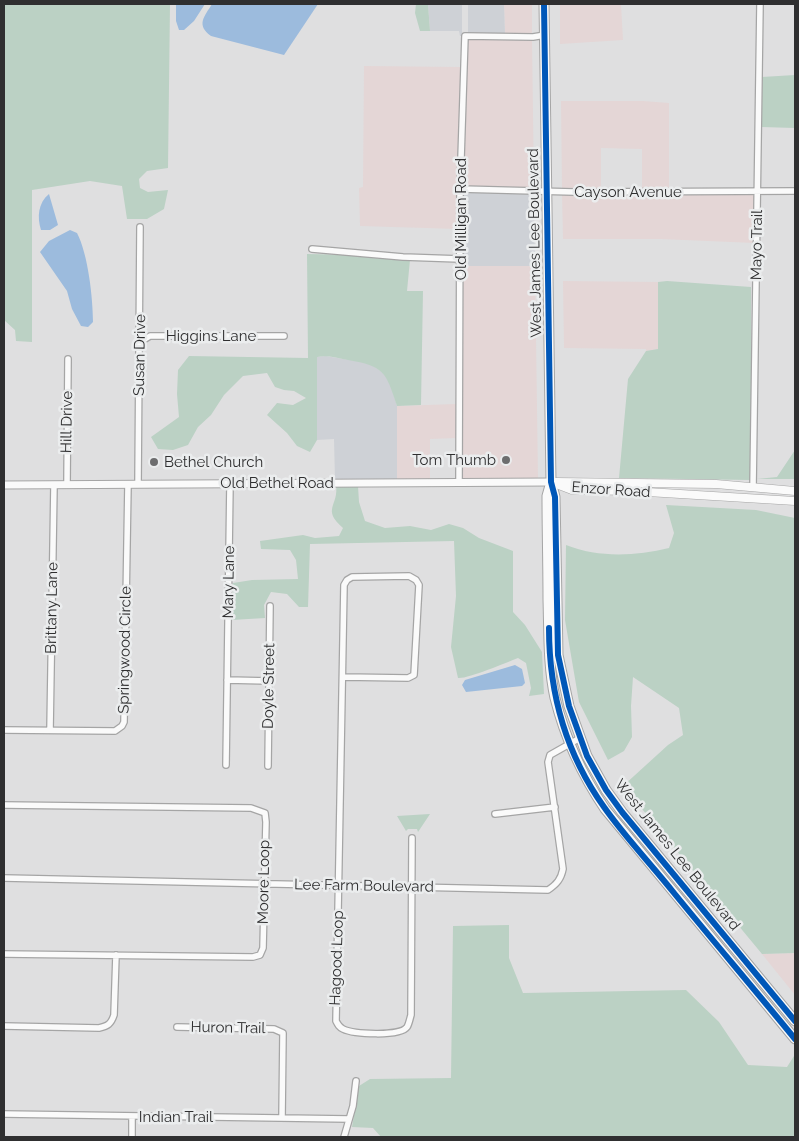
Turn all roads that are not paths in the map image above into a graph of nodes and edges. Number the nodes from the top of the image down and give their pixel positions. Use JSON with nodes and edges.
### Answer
{"nodes":[{"id":1,"x":544,"y":4,"type":"edge"},
{"id":2,"x":760,"y":4,"type":"edge"},
{"id":3,"x":545,"y":35,"type":"junction"},
{"id":4,"x":460,"y":189,"type":"junction"},
{"id":5,"x":547,"y":191,"type":"junction"},
{"id":6,"x":795,"y":191,"type":"edge"},
{"id":7,"x":758,"y":192,"type":"junction"},
{"id":8,"x":140,"y":227,"type":"dead end"},
{"id":9,"x":312,"y":249,"type":"dead end"},
{"id":10,"x":460,"y":259,"type":"junction"},
{"id":11,"x":284,"y":336,"type":"dead end"},
{"id":12,"x":140,"y":342,"type":"junction"},
{"id":13,"x":68,"y":359,"type":"dead end"},
{"id":14,"x":459,"y":482,"type":"junction"},
{"id":15,"x":551,"y":482,"type":"junction"},
{"id":16,"x":230,"y":483,"type":"junction"},
{"id":17,"x":54,"y":484,"type":"junction"},
{"id":18,"x":67,"y":484,"type":"junction"},
{"id":19,"x":128,"y":484,"type":"junction"},
{"id":20,"x":138,"y":484,"type":"junction"},
{"id":21,"x":4,"y":485,"type":"edge"},
{"id":22,"x":753,"y":487,"type":"junction"},
{"id":23,"x":795,"y":491,"type":"edge"},
{"id":24,"x":795,"y":501,"type":"edge"},
{"id":25,"x":270,"y":606,"type":"dead end"},
{"id":26,"x":343,"y":678,"type":"junction"},
{"id":27,"x":227,"y":680,"type":"junction"},
{"id":28,"x":269,"y":681,"type":"junction"},
{"id":29,"x":4,"y":730,"type":"edge"},
{"id":30,"x":50,"y":730,"type":"junction"},
{"id":31,"x":580,"y":738,"type":"junction"},
{"id":32,"x":569,"y":743,"type":"junction"},
{"id":33,"x":226,"y":765,"type":"dead end"},
{"id":34,"x":268,"y":766,"type":"dead end"},
{"id":35,"x":4,"y":805,"type":"edge"},
{"id":36,"x":555,"y":807,"type":"junction"},
{"id":37,"x":495,"y":814,"type":"dead end"},
{"id":38,"x":412,"y":838,"type":"dead end"},
{"id":39,"x":648,"y":843,"type":"junction"},
{"id":40,"x":639,"y":850,"type":"junction"},
{"id":41,"x":4,"y":878,"type":"edge"},
{"id":42,"x":264,"y":884,"type":"junction"},
{"id":43,"x":340,"y":886,"type":"junction"},
{"id":44,"x":413,"y":887,"type":"junction"},
{"id":45,"x":4,"y":954,"type":"edge"},
{"id":46,"x":116,"y":955,"type":"junction"},
{"id":47,"x":795,"y":1021,"type":"edge"},
{"id":48,"x":4,"y":1026,"type":"edge"},
{"id":49,"x":177,"y":1027,"type":"dead end"},
{"id":50,"x":795,"y":1039,"type":"edge"},
{"id":51,"x":356,"y":1081,"type":"dead end"},
{"id":52,"x":4,"y":1114,"type":"edge"},
{"id":53,"x":132,"y":1117,"type":"junction"},
{"id":54,"x":282,"y":1118,"type":"junction"},
{"id":55,"x":349,"y":1119,"type":"junction"},
{"id":56,"x":132,"y":1137,"type":"edge"},
{"id":57,"x":344,"y":1137,"type":"edge"}],
"edges":[{"from":1,"to":3,"type":"main road","name":"West James Lee Boulevard"},
{"from":2,"to":7,"type":"street","name":"Mayo Trail"},
{"from":3,"to":4,"type":"street","name":"Old Milligan Road"},
{"from":3,"to":5,"type":"main road","name":"West James Lee Boulevard"},
{"from":4,"to":5,"type":"street","name":"Cayson Avenue"},
{"from":4,"to":10,"type":"street","name":"Old Milligan Road"},
{"from":5,"to":7,"type":"street","name":"Cayson Avenue"},
{"from":5,"to":15,"type":"main road","name":"West James Lee Boulevard"},
{"from":6,"to":7,"type":"street","name":"Cayson Avenue"},
{"from":7,"to":22,"type":"street","name":"Mayo Trail"},
{"from":8,"to":12,"type":"street","name":"Susan Drive"},
{"from":9,"to":10,"type":"street"},
{"from":10,"to":14,"type":"street","name":"Old Milligan Road"},
{"from":11,"to":12,"type":"street","name":"Higgins Lane"},
{"from":12,"to":20,"type":"street","name":"Susan Drive"},
{"from":13,"to":18,"type":"street","name":"Hill Drive"},
{"from":14,"to":15,"type":"street","name":"Old Bethel Road"},
{"from":14,"to":16,"type":"street","name":"Old Bethel Road"},
{"from":15,"to":22,"type":"main road","name":"Enzor Road"},
{"from":15,"to":24,"type":"main road","name":"Enzor Road"},
{"from":15,"to":31,"type":"main road","name":"West James Lee Boulevard"},
{"from":15,"to":32,"type":"main road","name":"West James Lee Boulevard"},
{"from":16,"to":20,"type":"street","name":"Old Bethel Road"},
{"from":16,"to":27,"type":"street","name":"Mary Lane"},
{"from":17,"to":18,"type":"street","name":"Old Bethel Road"},
{"from":17,"to":21,"type":"street","name":"Old Bethel Road"},
{"from":17,"to":30,"type":"street","name":"Brittany Lane"},
{"from":18,"to":19,"type":"street","name":"Old Bethel Road"},
{"from":19,"to":20,"type":"street","name":"Old Bethel Road"},
{"from":19,"to":30,"type":"street","name":"Springwood Circle"},
{"from":22,"to":23,"type":"main road","name":"Enzor Road"},
{"from":25,"to":28,"type":"street","name":"Doyle Street"},
{"from":26,"to":26,"type":"street","name":"Hagood Loop"},
{"from":26,"to":43,"type":"street","name":"Hagood Loop"},
{"from":27,"to":28,"type":"street"},
{"from":27,"to":33,"type":"street","name":"Mary Lane"},
{"from":28,"to":34,"type":"street","name":"Doyle Street"},
{"from":29,"to":30,"type":"street","name":"Springwood Circle"},
{"from":31,"to":32,"type":"street","name":"Lee Farm Boulevard"},
{"from":31,"to":39,"type":"main road","name":"West James Lee Boulevard"},
{"from":32,"to":36,"type":"street","name":"Lee Farm Boulevard"},
{"from":32,"to":40,"type":"main road","name":"West James Lee Boulevard"},
{"from":35,"to":42,"type":"street","name":"Moore Loop"},
{"from":36,"to":37,"type":"street"},
{"from":36,"to":44,"type":"street","name":"Lee Farm Boulevard"},
{"from":38,"to":44,"type":"street"},
{"from":39,"to":40,"type":"street"},
{"from":39,"to":47,"type":"main road","name":"West James Lee Boulevard"},
{"from":40,"to":50,"type":"main road","name":"West James Lee Boulevard"},
{"from":41,"to":42,"type":"street","name":"Lee Farm Boulevard"},
{"from":42,"to":43,"type":"street","name":"Lee Farm Boulevard"},
{"from":42,"to":46,"type":"street","name":"Moore Loop"},
{"from":43,"to":44,"type":"street","name":"Lee Farm Boulevard"},
{"from":43,"to":44,"type":"street","name":"Hagood Loop"},
{"from":45,"to":46,"type":"street","name":"Moore Loop"},
{"from":46,"to":48,"type":"street"},
{"from":49,"to":54,"type":"street","name":"Huron Trail"},
{"from":51,"to":55,"type":"street"},
{"from":52,"to":53,"type":"street","name":"Indian Trail"},
{"from":53,"to":54,"type":"street","name":"Indian Trail"},
{"from":53,"to":56,"type":"street"},
{"from":54,"to":55,"type":"street","name":"Indian Trail"},
{"from":55,"to":57,"type":"street"}]}
